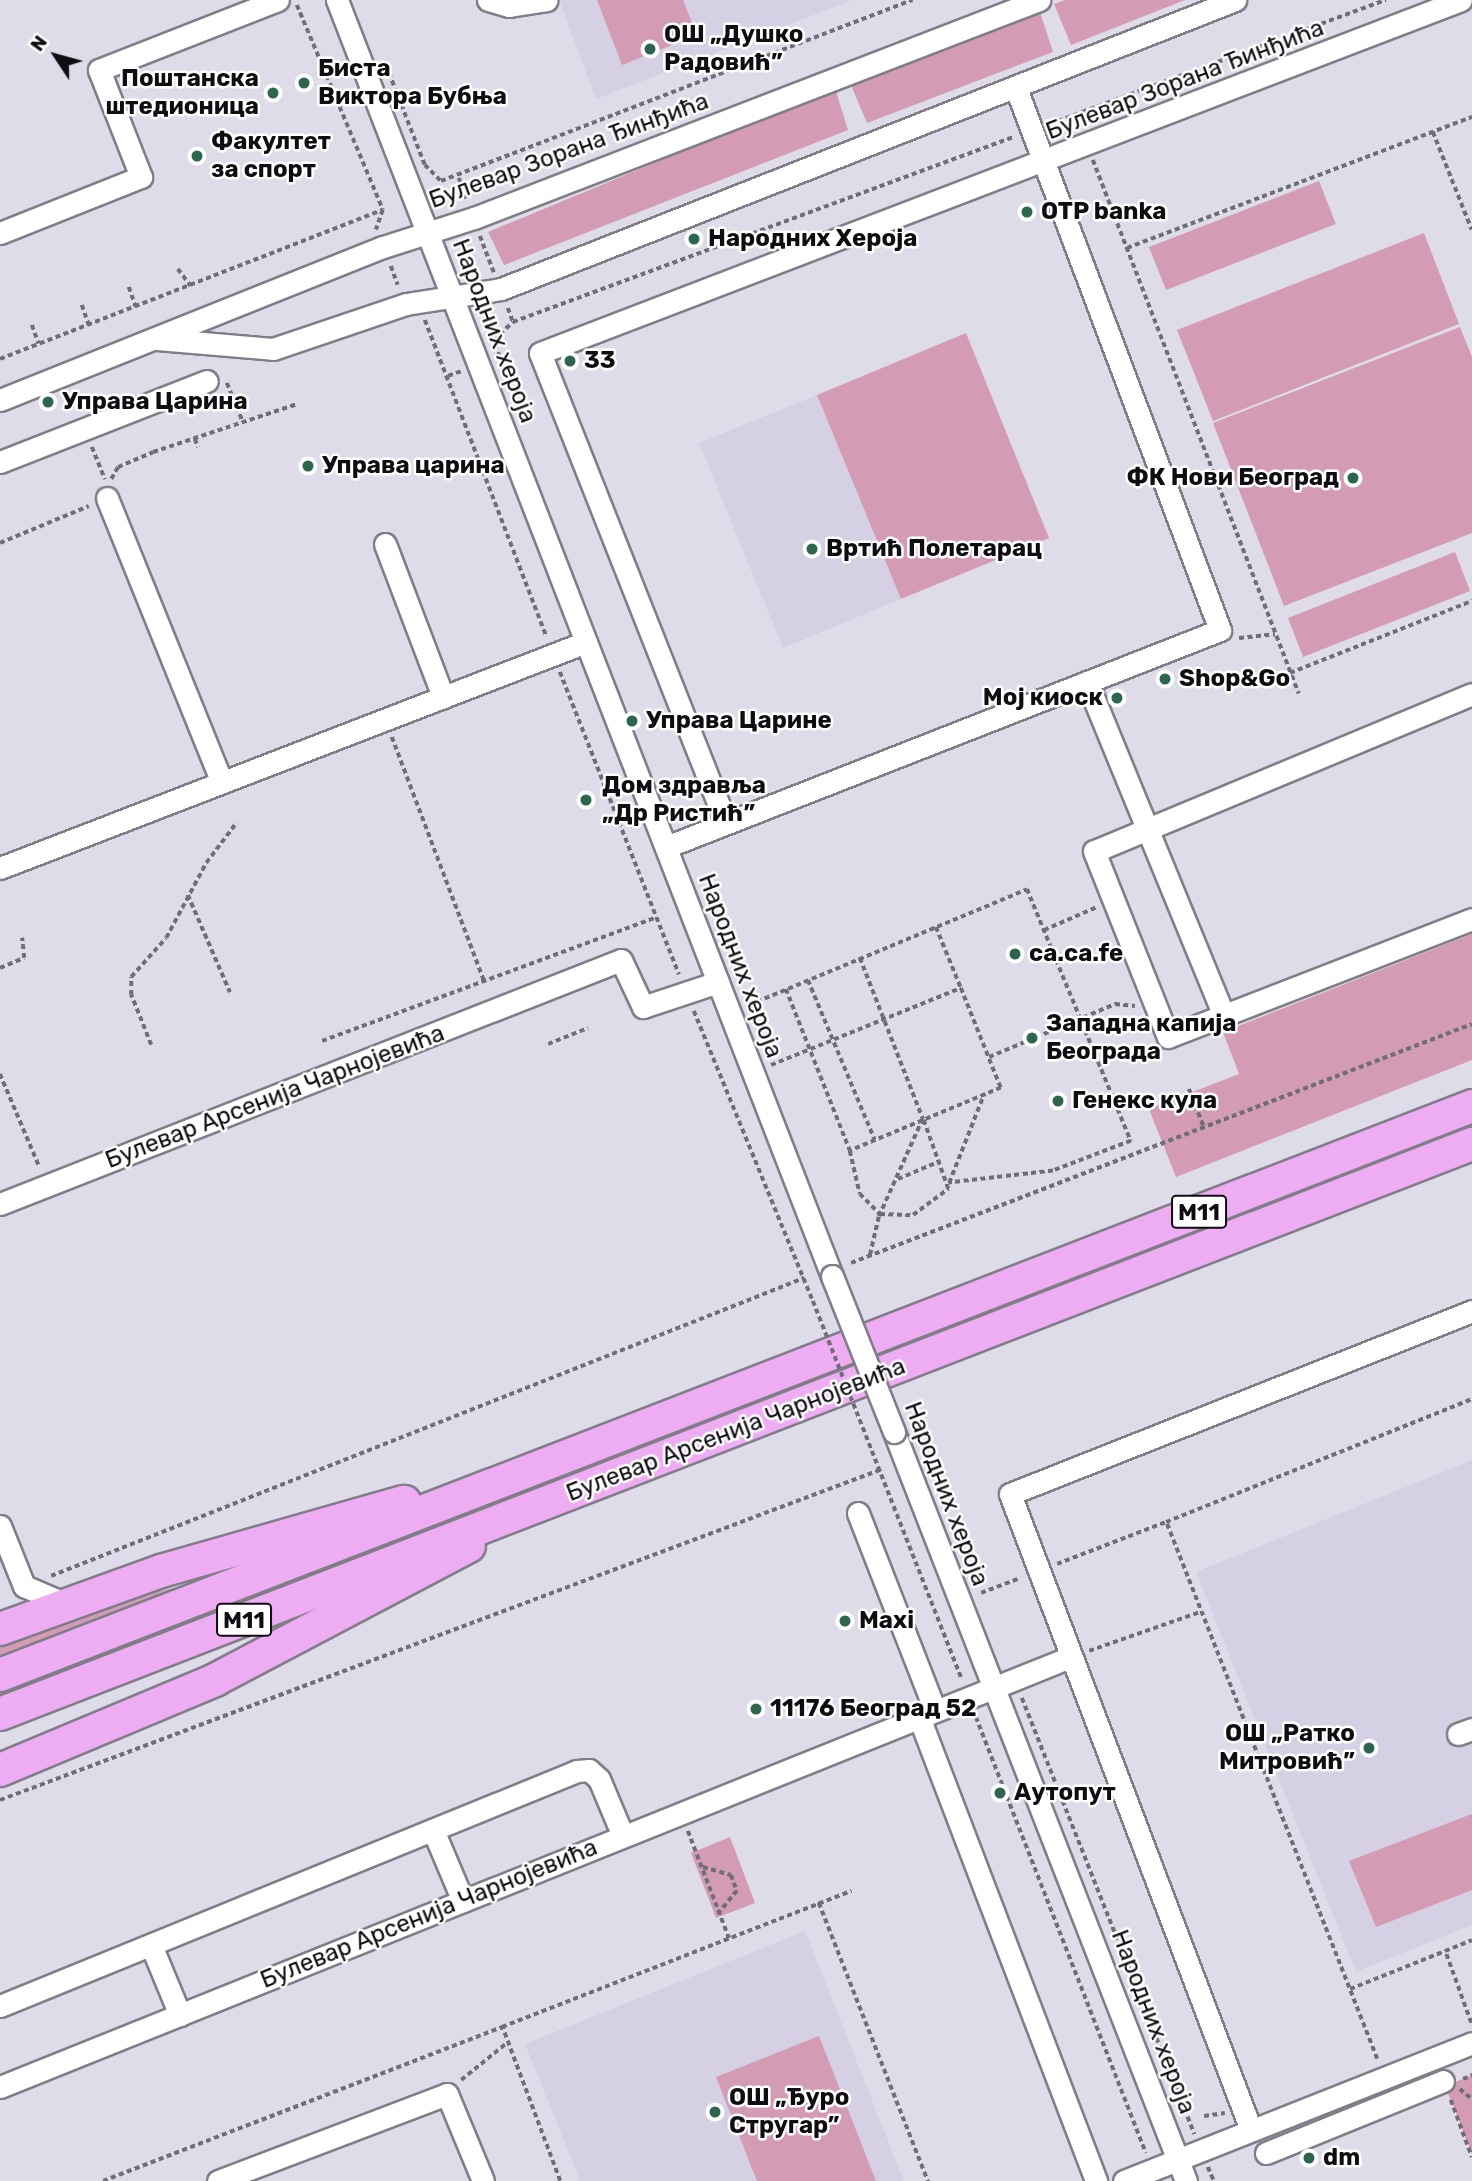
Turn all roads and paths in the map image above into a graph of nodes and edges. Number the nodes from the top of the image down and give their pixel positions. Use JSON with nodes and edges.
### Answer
{"nodes":[{"id":1,"x":278,"y":0,"type":"edge"},
{"id":2,"x":295,"y":0,"type":"edge"},
{"id":3,"x":337,"y":0,"type":"edge"},
{"id":4,"x":488,"y":0,"type":"edge"},
{"id":5,"x":547,"y":0,"type":"edge"},
{"id":6,"x":912,"y":0,"type":"edge"},
{"id":7,"x":1039,"y":0,"type":"edge"},
{"id":8,"x":1236,"y":0,"type":"edge"},
{"id":9,"x":1386,"y":0,"type":"edge"},
{"id":10,"x":1461,"y":0,"type":"edge"},
{"id":11,"x":381,"y":51,"type":"dead end"},
{"id":12,"x":1016,"y":88,"type":"junction"},
{"id":13,"x":1472,"y":117,"type":"edge"},
{"id":14,"x":1032,"y":130,"type":"junction"},
{"id":15,"x":1433,"y":132,"type":"junction"},
{"id":16,"x":1087,"y":145,"type":"junction"},
{"id":17,"x":1045,"y":161,"type":"junction"},
{"id":18,"x":459,"y":178,"type":"junction"},
{"id":19,"x":474,"y":218,"type":"junction"},
{"id":20,"x":1472,"y":230,"type":"edge"},
{"id":21,"x":426,"y":231,"type":"junction"},
{"id":22,"x":0,"y":233,"type":"edge"},
{"id":23,"x":1127,"y":248,"type":"junction"},
{"id":24,"x":178,"y":269,"type":"dead end"},
{"id":25,"x":191,"y":286,"type":"junction"},
{"id":26,"x":129,"y":287,"type":"dead end"},
{"id":27,"x":501,"y":289,"type":"junction"},
{"id":28,"x":452,"y":297,"type":"junction"},
{"id":29,"x":82,"y":305,"type":"dead end"},
{"id":30,"x":136,"y":307,"type":"junction"},
{"id":31,"x":419,"y":319,"type":"dead end"},
{"id":32,"x":513,"y":322,"type":"junction"},
{"id":33,"x":32,"y":325,"type":"dead end"},
{"id":34,"x":89,"y":325,"type":"junction"},
{"id":35,"x":157,"y":339,"type":"junction"},
{"id":36,"x":39,"y":344,"type":"junction"},
{"id":37,"x":540,"y":353,"type":"joint"},
{"id":38,"x":500,"y":357,"type":"dead end"},
{"id":39,"x":0,"y":359,"type":"edge"},
{"id":40,"x":215,"y":375,"type":"joint"},
{"id":41,"x":0,"y":400,"type":"edge"},
{"id":42,"x":297,"y":404,"type":"dead end"},
{"id":43,"x":243,"y":422,"type":"junction"},
{"id":44,"x":85,"y":429,"type":"junction"},
{"id":45,"x":195,"y":439,"type":"junction"},
{"id":46,"x":198,"y":447,"type":"dead end"},
{"id":47,"x":0,"y":462,"type":"edge"},
{"id":48,"x":118,"y":467,"type":"dead end"},
{"id":49,"x":108,"y":493,"type":"junction"},
{"id":50,"x":0,"y":543,"type":"edge"},
{"id":51,"x":385,"y":544,"type":"dead end"},
{"id":52,"x":1472,"y":601,"type":"edge"},
{"id":53,"x":586,"y":642,"type":"junction"},
{"id":54,"x":554,"y":655,"type":"junction"},
{"id":55,"x":1290,"y":673,"type":"junction"},
{"id":56,"x":1087,"y":682,"type":"junction"},
{"id":57,"x":1299,"y":694,"type":"dead end"},
{"id":58,"x":1472,"y":694,"type":"edge"},
{"id":59,"x":443,"y":697,"type":"junction"},
{"id":60,"x":385,"y":720,"type":"junction"},
{"id":61,"x":222,"y":782,"type":"junction"},
{"id":62,"x":237,"y":822,"type":"dead end"},
{"id":63,"x":726,"y":823,"type":"junction"},
{"id":64,"x":1150,"y":827,"type":"junction"},
{"id":65,"x":666,"y":847,"type":"junction"},
{"id":66,"x":0,"y":869,"type":"edge"},
{"id":67,"x":188,"y":895,"type":"junction"},
{"id":68,"x":1086,"y":912,"type":"dead end"},
{"id":69,"x":656,"y":917,"type":"junction"},
{"id":70,"x":1472,"y":919,"type":"edge"},
{"id":71,"x":936,"y":927,"type":"junction"},
{"id":72,"x":1044,"y":930,"type":"junction"},
{"id":73,"x":22,"y":938,"type":"dead end"},
{"id":74,"x":860,"y":958,"type":"junction"},
{"id":75,"x":0,"y":968,"type":"edge"},
{"id":76,"x":808,"y":980,"type":"junction"},
{"id":77,"x":484,"y":981,"type":"junction"},
{"id":78,"x":718,"y":982,"type":"junction"},
{"id":79,"x":961,"y":988,"type":"junction"},
{"id":80,"x":786,"y":989,"type":"junction"},
{"id":81,"x":230,"y":992,"type":"dead end"},
{"id":82,"x":686,"y":992,"type":"junction"},
{"id":83,"x":748,"y":1005,"type":"dead end"},
{"id":84,"x":1135,"y":1007,"type":"dead end"},
{"id":85,"x":1080,"y":1018,"type":"junction"},
{"id":86,"x":1225,"y":1018,"type":"junction"},
{"id":87,"x":885,"y":1020,"type":"junction"},
{"id":88,"x":1472,"y":1024,"type":"edge"},
{"id":89,"x":588,"y":1028,"type":"dead end"},
{"id":90,"x":322,"y":1041,"type":"dead end"},
{"id":91,"x":834,"y":1041,"type":"junction"},
{"id":92,"x":548,"y":1044,"type":"dead end"},
{"id":93,"x":151,"y":1045,"type":"dead end"},
{"id":94,"x":811,"y":1050,"type":"junction"},
{"id":95,"x":989,"y":1056,"type":"junction"},
{"id":96,"x":766,"y":1067,"type":"dead end"},
{"id":97,"x":0,"y":1074,"type":"edge"},
{"id":98,"x":1189,"y":1089,"type":"dead end"},
{"id":99,"x":984,"y":1094,"type":"junction"},
{"id":100,"x":1472,"y":1106,"type":"edge"},
{"id":101,"x":923,"y":1119,"type":"junction"},
{"id":102,"x":1205,"y":1127,"type":"junction"},
{"id":103,"x":875,"y":1140,"type":"junction"},
{"id":104,"x":1472,"y":1144,"type":"edge"},
{"id":105,"x":850,"y":1151,"type":"junction"},
{"id":106,"x":940,"y":1161,"type":"junction"},
{"id":107,"x":1053,"y":1171,"type":"junction"},
{"id":108,"x":896,"y":1180,"type":"junction"},
{"id":109,"x":1058,"y":1183,"type":"junction"},
{"id":110,"x":949,"y":1184,"type":"junction"},
{"id":111,"x":46,"y":1185,"type":"junction"},
{"id":112,"x":0,"y":1204,"type":"edge"},
{"id":113,"x":880,"y":1214,"type":"junction"},
{"id":114,"x":870,"y":1255,"type":"junction"},
{"id":115,"x":850,"y":1263,"type":"dead end"},
{"id":116,"x":803,"y":1278,"type":"junction"},
{"id":117,"x":1472,"y":1311,"type":"edge"},
{"id":118,"x":1472,"y":1399,"type":"edge"},
{"id":119,"x":880,"y":1470,"type":"junction"},
{"id":120,"x":481,"y":1492,"type":"junction"},
{"id":121,"x":858,"y":1513,"type":"dead end"},
{"id":122,"x":1166,"y":1522,"type":"junction"},
{"id":123,"x":0,"y":1526,"type":"edge"},
{"id":124,"x":487,"y":1527,"type":"junction"},
{"id":125,"x":1038,"y":1571,"type":"junction"},
{"id":126,"x":976,"y":1580,"type":"dead end"},
{"id":127,"x":1005,"y":1584,"type":"dead end"},
{"id":128,"x":24,"y":1586,"type":"junction"},
{"id":129,"x":981,"y":1593,"type":"junction"},
{"id":130,"x":66,"y":1604,"type":"junction"},
{"id":131,"x":985,"y":1605,"type":"dead end"},
{"id":132,"x":1200,"y":1612,"type":"junction"},
{"id":133,"x":2,"y":1628,"type":"edge"},
{"id":134,"x":1070,"y":1657,"type":"junction"},
{"id":135,"x":0,"y":1675,"type":"edge"},
{"id":136,"x":1014,"y":1679,"type":"junction"},
{"id":137,"x":994,"y":1687,"type":"junction"},
{"id":138,"x":969,"y":1697,"type":"junction"},
{"id":139,"x":0,"y":1714,"type":"edge"},
{"id":140,"x":927,"y":1714,"type":"junction"},
{"id":141,"x":0,"y":1770,"type":"edge"},
{"id":142,"x":0,"y":1801,"type":"edge"},
{"id":143,"x":680,"y":1813,"type":"junction"},
{"id":144,"x":433,"y":1830,"type":"junction"},
{"id":145,"x":622,"y":1836,"type":"junction"},
{"id":146,"x":703,"y":1867,"type":"junction"},
{"id":147,"x":851,"y":1891,"type":"dead end"},
{"id":148,"x":463,"y":1900,"type":"junction"},
{"id":149,"x":819,"y":1903,"type":"junction"},
{"id":150,"x":720,"y":1912,"type":"junction"},
{"id":151,"x":729,"y":1939,"type":"junction"},
{"id":152,"x":1472,"y":1940,"type":"edge"},
{"id":153,"x":151,"y":1944,"type":"junction"},
{"id":154,"x":1444,"y":1951,"type":"junction"},
{"id":155,"x":1350,"y":1989,"type":"junction"},
{"id":156,"x":0,"y":2006,"type":"edge"},
{"id":157,"x":180,"y":2015,"type":"junction"},
{"id":158,"x":1472,"y":2025,"type":"edge"},
{"id":159,"x":502,"y":2028,"type":"junction"},
{"id":160,"x":508,"y":2042,"type":"junction"},
{"id":161,"x":1472,"y":2043,"type":"edge"},
{"id":162,"x":1384,"y":2078,"type":"junction"},
{"id":163,"x":1448,"y":2082,"type":"junction"},
{"id":164,"x":0,"y":2087,"type":"edge"},
{"id":165,"x":447,"y":2094,"type":"junction"},
{"id":166,"x":1472,"y":2099,"type":"edge"},
{"id":167,"x":1325,"y":2101,"type":"junction"},
{"id":168,"x":1227,"y":2113,"type":"dead end"},
{"id":169,"x":1203,"y":2116,"type":"dead end"},
{"id":170,"x":1140,"y":2118,"type":"dead end"},
{"id":171,"x":1134,"y":2120,"type":"junction"},
{"id":172,"x":1335,"y":2126,"type":"junction"},
{"id":173,"x":1251,"y":2130,"type":"junction"},
{"id":174,"x":1201,"y":2150,"type":"junction"},
{"id":175,"x":1266,"y":2153,"type":"dead end"},
{"id":176,"x":1472,"y":2157,"type":"edge"},
{"id":177,"x":1178,"y":2160,"type":"junction"},
{"id":178,"x":1153,"y":2169,"type":"junction"},
{"id":179,"x":103,"y":2181,"type":"edge"},
{"id":180,"x":218,"y":2181,"type":"edge"},
{"id":181,"x":483,"y":2181,"type":"edge"},
{"id":182,"x":560,"y":2181,"type":"edge"},
{"id":183,"x":928,"y":2181,"type":"edge"},
{"id":184,"x":1096,"y":2181,"type":"edge"},
{"id":185,"x":1124,"y":2181,"type":"edge"},
{"id":186,"x":1186,"y":2181,"type":"edge"},
{"id":187,"x":1214,"y":2181,"type":"edge"}],
"edges":[{"from":1,"to":22,"type":"street"},
{"from":2,"to":25,"type":"path"},
{"from":3,"to":21,"type":"street","name":"Народних хероја"},
{"from":4,"to":5,"type":"street"},
{"from":6,"to":18,"type":"path"},
{"from":7,"to":19,"type":"street","name":"Булевар Зорана Ђинђића"},
{"from":8,"to":12,"type":"street","name":"Булевар Зорана Ђинђића"},
{"from":9,"to":14,"type":"path"},
{"from":10,"to":16,"type":"street","name":"Булевар Зорана Ђинђића"},
{"from":11,"to":18,"type":"path"},
{"from":12,"to":14,"type":"street","name":"Булевар Зорана Ђинђића"},
{"from":12,"to":27,"type":"street","name":"Булевар Зорана Ђинђића"},
{"from":13,"to":15,"type":"path"},
{"from":14,"to":17,"type":"street","name":"Булевар Зорана Ђинђића"},
{"from":14,"to":32,"type":"path"},
{"from":15,"to":20,"type":"path"},
{"from":15,"to":23,"type":"path"},
{"from":16,"to":17,"type":"street","name":"Булевар Зорана Ђинђића"},
{"from":16,"to":23,"type":"path"},
{"from":17,"to":37,"type":"street","name":"Булевар Зорана Ђинђића"},
{"from":17,"to":56,"type":"street","name":"Булевар Зорана Ђинђића"},
{"from":18,"to":19,"type":"path"},
{"from":19,"to":21,"type":"street","name":"Булевар Зорана Ђинђића"},
{"from":19,"to":27,"type":"path"},
{"from":21,"to":28,"type":"street","name":"Народних хероја"},
{"from":21,"to":35,"type":"street","name":"Булевар Зорана Ђинђића"},
{"from":23,"to":55,"type":"path"},
{"from":24,"to":25,"type":"path"},
{"from":25,"to":30,"type":"path"},
{"from":26,"to":30,"type":"path"},
{"from":27,"to":28,"type":"street","name":"Булевар Зорана Ђинђића"},
{"from":27,"to":32,"type":"path"},
{"from":28,"to":35,"type":"street","name":"Булевар Зорана Ђинђића"},
{"from":28,"to":53,"type":"street","name":"Народних хероја"},
{"from":29,"to":34,"type":"path"},
{"from":30,"to":34,"type":"path"},
{"from":31,"to":54,"type":"path"},
{"from":32,"to":38,"type":"path"},
{"from":33,"to":36,"type":"path"},
{"from":34,"to":36,"type":"path"},
{"from":35,"to":41,"type":"street","name":"Булевар Зорана Ђинђића"},
{"from":36,"to":39,"type":"path"},
{"from":37,"to":63,"type":"street","name":"Народних хероја"},
{"from":40,"to":43,"type":"path"},
{"from":40,"to":44,"type":"street"},
{"from":42,"to":43,"type":"path"},
{"from":43,"to":45,"type":"path"},
{"from":44,"to":47,"type":"street"},
{"from":44,"to":49,"type":"path"},
{"from":45,"to":46,"type":"path"},
{"from":45,"to":48,"type":"path"},
{"from":49,"to":50,"type":"path"},
{"from":49,"to":61,"type":"street"},
{"from":51,"to":59,"type":"street"},
{"from":52,"to":55,"type":"path"},
{"from":53,"to":54,"type":"street"},
{"from":53,"to":65,"type":"street","name":"Народних хероја"},
{"from":54,"to":59,"type":"street"},
{"from":54,"to":69,"type":"path"},
{"from":55,"to":57,"type":"path"},
{"from":56,"to":63,"type":"street"},
{"from":56,"to":64,"type":"street"},
{"from":58,"to":64,"type":"street"},
{"from":59,"to":60,"type":"street"},
{"from":60,"to":61,"type":"street"},
{"from":60,"to":77,"type":"path"},
{"from":61,"to":66,"type":"street"},
{"from":62,"to":67,"type":"path"},
{"from":63,"to":65,"type":"street"},
{"from":64,"to":86,"type":"street"},
{"from":64,"to":86,"type":"street"},
{"from":65,"to":78,"type":"street","name":"Народних хероја"},
{"from":67,"to":81,"type":"path"},
{"from":67,"to":93,"type":"path"},
{"from":68,"to":72,"type":"path"},
{"from":69,"to":77,"type":"path"},
{"from":69,"to":82,"type":"path"},
{"from":70,"to":86,"type":"street"},
{"from":71,"to":72,"type":"path"},
{"from":71,"to":74,"type":"path"},
{"from":71,"to":79,"type":"path"},
{"from":72,"to":85,"type":"path"},
{"from":73,"to":75,"type":"path"},
{"from":74,"to":76,"type":"path"},
{"from":74,"to":87,"type":"path"},
{"from":76,"to":80,"type":"path"},
{"from":76,"to":91,"type":"path"},
{"from":77,"to":90,"type":"path"},
{"from":78,"to":82,"type":"street","name":"Булевар Арсенија Чарнојевића"},
{"from":78,"to":137,"type":"street","name":"Народних хероја","bridge":true},
{"from":79,"to":87,"type":"path"},
{"from":79,"to":95,"type":"path"},
{"from":80,"to":83,"type":"path"},
{"from":80,"to":94,"type":"path"},
{"from":82,"to":111,"type":"street","name":"Булевар Арсенија Чарнојевића"},
{"from":82,"to":116,"type":"path"},
{"from":84,"to":85,"type":"path"},
{"from":85,"to":95,"type":"path"},
{"from":85,"to":107,"type":"path"},
{"from":87,"to":91,"type":"path"},
{"from":87,"to":101,"type":"path"},
{"from":88,"to":102,"type":"path"},
{"from":89,"to":92,"type":"path"},
{"from":91,"to":94,"type":"path"},
{"from":91,"to":103,"type":"path"},
{"from":94,"to":96,"type":"path"},
{"from":94,"to":105,"type":"path"},
{"from":95,"to":99,"type":"path"},
{"from":97,"to":111,"type":"path"},
{"from":98,"to":102,"type":"path"},
{"from":99,"to":101,"type":"path"},
{"from":99,"to":110,"type":"path"},
{"from":100,"to":120,"type":"highway","name":"Булевар Арсенија Чарнојевића","number":"M11"},
{"from":101,"to":103,"type":"path"},
{"from":101,"to":106,"type":"path"},
{"from":101,"to":108,"type":"path"},
{"from":102,"to":109,"type":"path"},
{"from":103,"to":105,"type":"path"},
{"from":104,"to":124,"type":"highway","name":"Булевар Арсенија Чарнојевића","number":"M11"},
{"from":105,"to":113,"type":"path"},
{"from":106,"to":108,"type":"path"},
{"from":106,"to":110,"type":"path"},
{"from":107,"to":109,"type":"path"},
{"from":107,"to":110,"type":"path"},
{"from":108,"to":113,"type":"path"},
{"from":109,"to":114,"type":"path"},
{"from":110,"to":113,"type":"path"},
{"from":111,"to":112,"type":"street","name":"Булевар Арсенија Чарнојевића"},
{"from":113,"to":114,"type":"path"},
{"from":114,"to":115,"type":"path"},
{"from":116,"to":119,"type":"path","bridge":true},
{"from":116,"to":128,"type":"path"},
{"from":117,"to":125,"type":"street"},
{"from":118,"to":122,"type":"path"},
{"from":119,"to":138,"type":"path"},
{"from":119,"to":142,"type":"path"},
{"from":120,"to":130,"type":"highway"},
{"from":120,"to":135,"type":"highway","name":"Булевар Арсенија Чарнојевића","number":"M11"},
{"from":121,"to":140,"type":"street"},
{"from":122,"to":125,"type":"path"},
{"from":122,"to":132,"type":"path"},
{"from":123,"to":128,"type":"street"},
{"from":124,"to":139,"type":"highway","name":"Булевар Арсенија Чарнојевића","number":"M11"},
{"from":124,"to":141,"type":"highway"},
{"from":125,"to":134,"type":"street"},
{"from":126,"to":129,"type":"path"},
{"from":127,"to":129,"type":"path"},
{"from":128,"to":130,"type":"street"},
{"from":128,"to":133,"type":"street"},
{"from":129,"to":131,"type":"path"},
{"from":130,"to":133,"type":"highway"},
{"from":132,"to":134,"type":"path"},
{"from":132,"to":155,"type":"path"},
{"from":134,"to":136,"type":"street","name":"Булевар Арсенија Чарнојевића"},
{"from":134,"to":173,"type":"street"},
{"from":136,"to":137,"type":"street","name":"Булевар Арсенија Чарнојевића"},
{"from":136,"to":174,"type":"path"},
{"from":137,"to":138,"type":"street","name":"Булевар Арсенија Чарнојевића"},
{"from":137,"to":177,"type":"street","name":"Народних хероја"},
{"from":138,"to":140,"type":"street","name":"Булевар Арсенија Чарнојевића"},
{"from":138,"to":171,"type":"path"},
{"from":140,"to":143,"type":"street","name":"Булевар Арсенија Чарнојевића"},
{"from":140,"to":184,"type":"street"},
{"from":143,"to":145,"type":"street","name":"Булевар Арсенија Чарнојевића"},
{"from":143,"to":146,"type":"path"},
{"from":144,"to":145,"type":"street"},
{"from":144,"to":148,"type":"street"},
{"from":144,"to":153,"type":"street"},
{"from":145,"to":148,"type":"street","name":"Булевар Арсенија Чарнојевића"},
{"from":146,"to":150,"type":"path"},
{"from":146,"to":150,"type":"path"},
{"from":147,"to":149,"type":"path"},
{"from":148,"to":157,"type":"street","name":"Булевар Арсенија Чарнојевића"},
{"from":149,"to":151,"type":"path"},
{"from":149,"to":183,"type":"path"},
{"from":150,"to":151,"type":"path"},
{"from":151,"to":159,"type":"path"},
{"from":152,"to":154,"type":"path"},
{"from":153,"to":156,"type":"street"},
{"from":153,"to":157,"type":"street"},
{"from":154,"to":155,"type":"path"},
{"from":154,"to":158,"type":"path"},
{"from":155,"to":162,"type":"path"},
{"from":157,"to":164,"type":"street","name":"Булевар Арсенија Чарнојевића"},
{"from":159,"to":160,"type":"path"},
{"from":159,"to":179,"type":"path"},
{"from":160,"to":165,"type":"path"},
{"from":160,"to":182,"type":"path"},
{"from":161,"to":162,"type":"street"},
{"from":162,"to":167,"type":"street"},
{"from":163,"to":166,"type":"path"},
{"from":163,"to":172,"type":"street"},
{"from":163,"to":176,"type":"path"},
{"from":165,"to":180,"type":"street"},
{"from":165,"to":181,"type":"street"},
{"from":167,"to":172,"type":"street"},
{"from":167,"to":173,"type":"street"},
{"from":168,"to":169,"type":"path"},
{"from":170,"to":171,"type":"path"},
{"from":171,"to":178,"type":"path"},
{"from":172,"to":175,"type":"street"},
{"from":173,"to":174,"type":"street"},
{"from":174,"to":177,"type":"street"},
{"from":174,"to":187,"type":"path"},
{"from":177,"to":178,"type":"street"},
{"from":177,"to":186,"type":"street","name":"Народних хероја"},
{"from":178,"to":185,"type":"street"}]}
